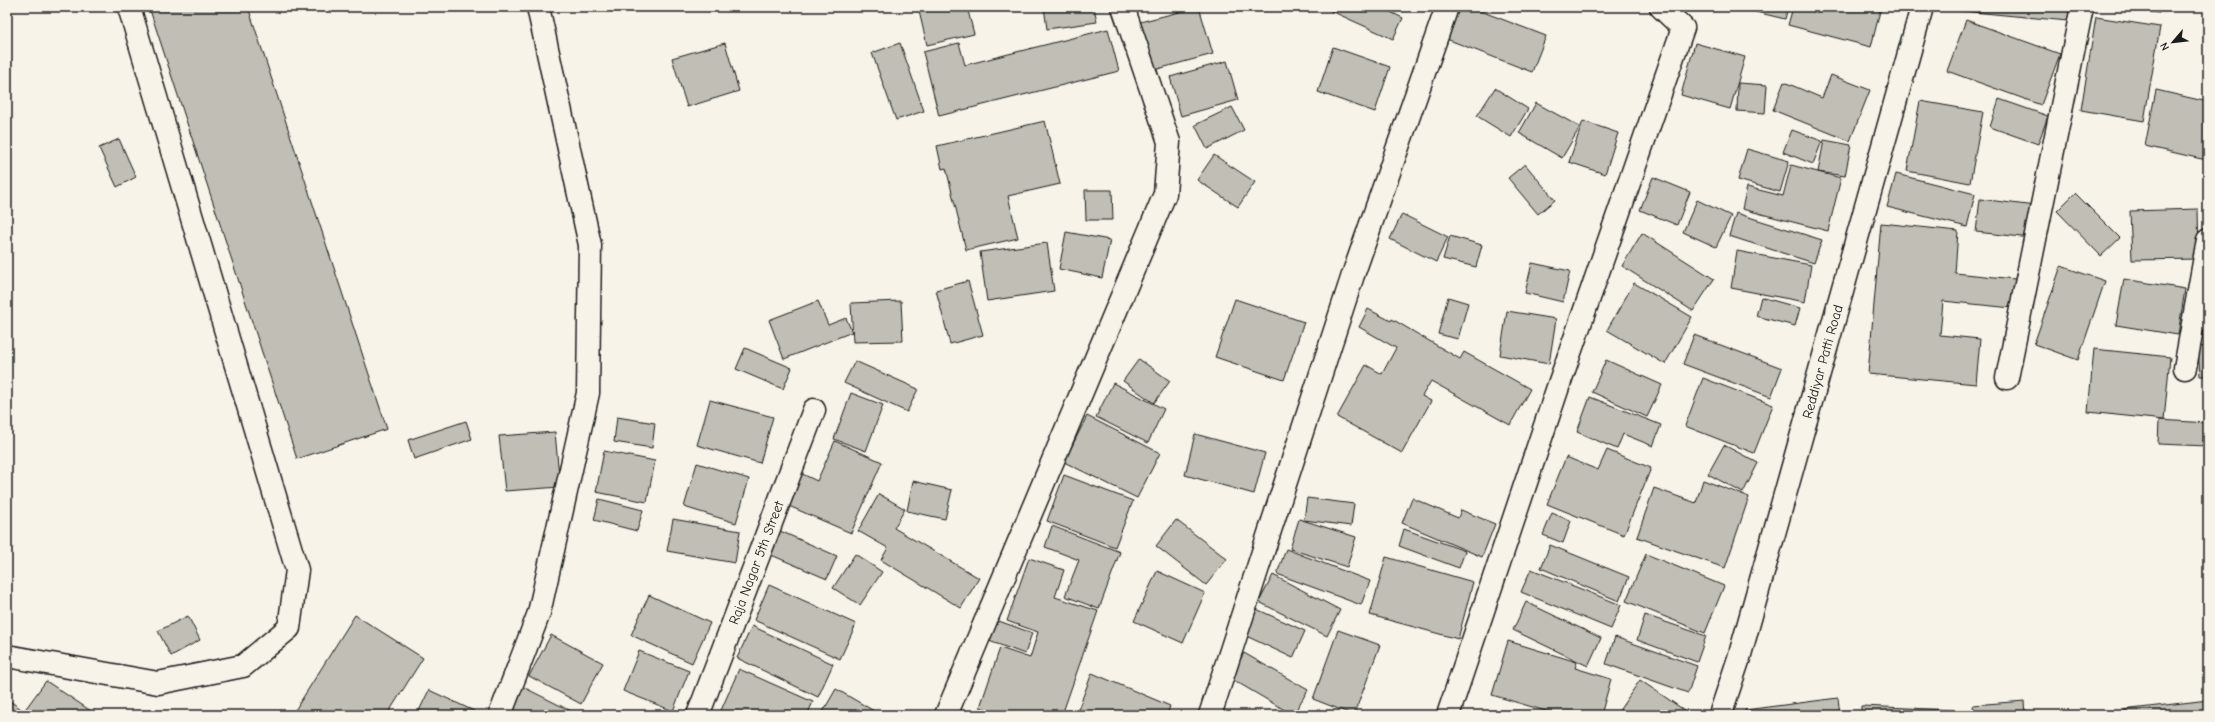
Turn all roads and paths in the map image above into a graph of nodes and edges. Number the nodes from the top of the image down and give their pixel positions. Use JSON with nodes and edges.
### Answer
{"nodes":[{"id":1,"x":129,"y":7,"type":"edge"},
{"id":2,"x":538,"y":7,"type":"edge"},
{"id":3,"x":1123,"y":7,"type":"edge"},
{"id":4,"x":1447,"y":7,"type":"edge"},
{"id":5,"x":1661,"y":7,"type":"edge"},
{"id":6,"x":1922,"y":7,"type":"edge"},
{"id":7,"x":2082,"y":7,"type":"edge"},
{"id":8,"x":2208,"y":240,"type":"edge"},
{"id":9,"x":2185,"y":368,"type":"dead end"},
{"id":10,"x":2007,"y":378,"type":"dead end"},
{"id":11,"x":814,"y":410,"type":"dead end"},
{"id":12,"x":7,"y":656,"type":"edge"},
{"id":13,"x":500,"y":715,"type":"edge"},
{"id":14,"x":698,"y":715,"type":"edge"},
{"id":15,"x":946,"y":715,"type":"edge"},
{"id":16,"x":1210,"y":715,"type":"edge"},
{"id":17,"x":1448,"y":715,"type":"edge"},
{"id":18,"x":1720,"y":715,"type":"edge"}],
"edges":[{"from":1,"to":12,"type":"street"},
{"from":2,"to":13,"type":"street"},
{"from":3,"to":15,"type":"street"},
{"from":4,"to":16,"type":"street"},
{"from":5,"to":17,"type":"street"},
{"from":6,"to":18,"type":"street","name":"Reddiyar Patti Road"},
{"from":7,"to":10,"type":"street"},
{"from":8,"to":9,"type":"street"},
{"from":11,"to":14,"type":"street","name":"Raja Nagar 5th Street"}]}
